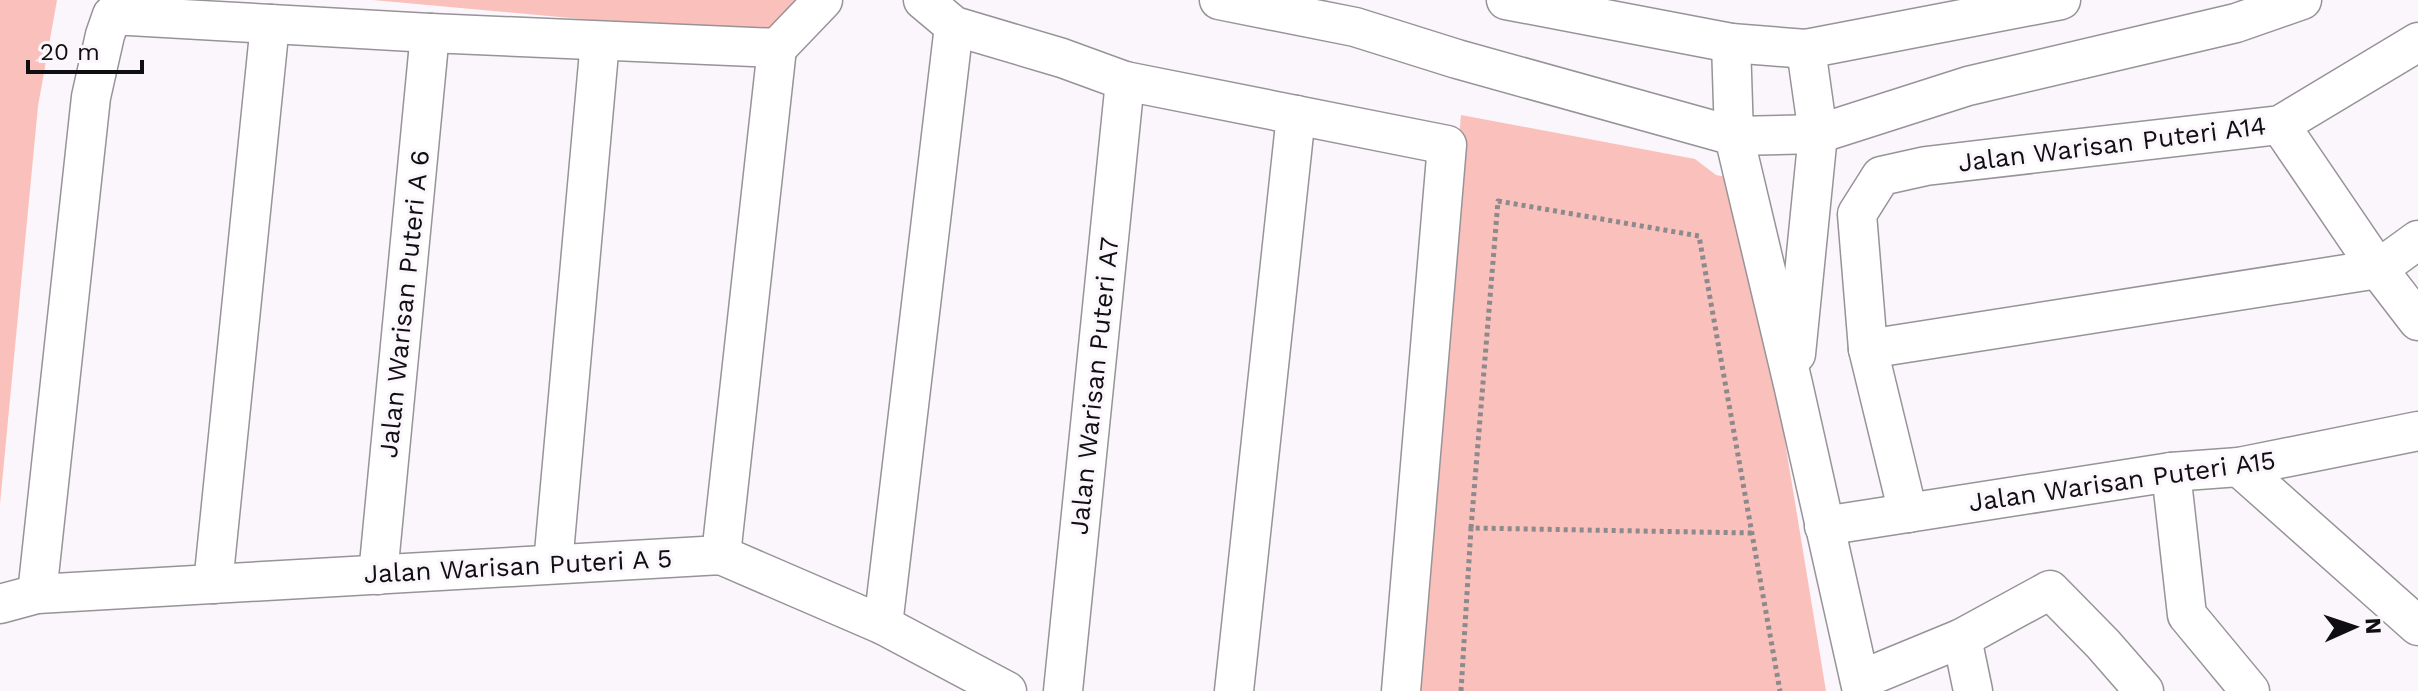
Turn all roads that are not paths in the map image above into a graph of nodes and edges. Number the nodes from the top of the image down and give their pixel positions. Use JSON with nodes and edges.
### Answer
{"nodes":[{"id":1,"x":823,"y":0,"type":"edge"},
{"id":2,"x":923,"y":0,"type":"edge"},
{"id":3,"x":1219,"y":0,"type":"edge"},
{"id":4,"x":1506,"y":0,"type":"edge"},
{"id":5,"x":2061,"y":0,"type":"edge"},
{"id":6,"x":2302,"y":0,"type":"edge"},
{"id":7,"x":270,"y":24,"type":"junction"},
{"id":8,"x":954,"y":26,"type":"junction"},
{"id":9,"x":430,"y":33,"type":"junction"},
{"id":10,"x":600,"y":41,"type":"junction"},
{"id":11,"x":2418,"y":42,"type":"edge"},
{"id":12,"x":1731,"y":43,"type":"junction"},
{"id":13,"x":777,"y":48,"type":"junction"},
{"id":14,"x":1806,"y":49,"type":"junction"},
{"id":15,"x":1125,"y":81,"type":"junction"},
{"id":16,"x":1296,"y":115,"type":"junction"},
{"id":17,"x":2280,"y":125,"type":"junction"},
{"id":18,"x":1818,"y":134,"type":"junction"},
{"id":19,"x":1734,"y":136,"type":"junction"},
{"id":20,"x":2418,"y":240,"type":"edge"},
{"id":21,"x":2378,"y":269,"type":"junction"},
{"id":22,"x":2418,"y":321,"type":"edge"},
{"id":23,"x":1868,"y":349,"type":"junction"},
{"id":24,"x":1793,"y":384,"type":"junction"},
{"id":25,"x":2418,"y":431,"type":"edge"},
{"id":26,"x":2239,"y":467,"type":"junction"},
{"id":27,"x":2171,"y":472,"type":"junction"},
{"id":28,"x":1908,"y":513,"type":"junction"},
{"id":29,"x":1824,"y":526,"type":"junction"},
{"id":30,"x":721,"y":555,"type":"junction"},
{"id":31,"x":553,"y":564,"type":"junction"},
{"id":32,"x":378,"y":575,"type":"junction"},
{"id":33,"x":213,"y":584,"type":"junction"},
{"id":34,"x":37,"y":594,"type":"junction"},
{"id":35,"x":0,"y":604,"type":"edge"},
{"id":36,"x":883,"y":625,"type":"junction"},
{"id":37,"x":2418,"y":626,"type":"edge"},
{"id":38,"x":1962,"y":638,"type":"junction"},
{"id":39,"x":1861,"y":685,"type":"edge"},
{"id":40,"x":2247,"y":690,"type":"edge"},
{"id":41,"x":1007,"y":691,"type":"edge"},
{"id":42,"x":1063,"y":691,"type":"edge"},
{"id":43,"x":1234,"y":691,"type":"edge"},
{"id":44,"x":1401,"y":691,"type":"edge"},
{"id":45,"x":1973,"y":691,"type":"edge"},
{"id":46,"x":2144,"y":691,"type":"edge"}],
"edges":[{"from":1,"to":13,"type":"street"},
{"from":2,"to":8,"type":"street"},
{"from":3,"to":19,"type":"street"},
{"from":4,"to":12,"type":"street"},
{"from":5,"to":14,"type":"street"},
{"from":6,"to":18,"type":"street"},
{"from":7,"to":9,"type":"street"},
{"from":7,"to":33,"type":"street"},
{"from":7,"to":34,"type":"street"},
{"from":8,"to":15,"type":"street"},
{"from":8,"to":36,"type":"street"},
{"from":9,"to":10,"type":"street"},
{"from":9,"to":32,"type":"street","name":"Jalan Warisan Puteri A 6"},
{"from":10,"to":13,"type":"street"},
{"from":10,"to":31,"type":"street"},
{"from":11,"to":17,"type":"street","name":"Jalan Warisan Puteri A14"},
{"from":12,"to":14,"type":"street"},
{"from":12,"to":19,"type":"street"},
{"from":13,"to":30,"type":"street"},
{"from":14,"to":18,"type":"street"},
{"from":15,"to":16,"type":"street"},
{"from":15,"to":42,"type":"street","name":"Jalan Warisan Puteri A7"},
{"from":16,"to":43,"type":"street"},
{"from":16,"to":44,"type":"street"},
{"from":17,"to":21,"type":"street"},
{"from":17,"to":23,"type":"street","name":"Jalan Warisan Puteri A14"},
{"from":18,"to":19,"type":"street"},
{"from":18,"to":24,"type":"street"},
{"from":19,"to":24,"type":"street"},
{"from":20,"to":21,"type":"street"},
{"from":21,"to":22,"type":"street"},
{"from":21,"to":23,"type":"street"},
{"from":23,"to":28,"type":"street"},
{"from":24,"to":29,"type":"street"},
{"from":25,"to":26,"type":"street","name":"Jalan Warisan Puteri A15"},
{"from":26,"to":27,"type":"street","name":"Jalan Warisan Puteri A15"},
{"from":26,"to":37,"type":"street"},
{"from":27,"to":28,"type":"street","name":"Jalan Warisan Puteri A15"},
{"from":27,"to":40,"type":"street"},
{"from":28,"to":29,"type":"street","name":"Jalan Warisan Puteri A15"},
{"from":29,"to":39,"type":"street"},
{"from":30,"to":31,"type":"street","name":"Jalan Warisan Puteri A 5"},
{"from":30,"to":36,"type":"street","name":"Jalan Warisan Puteri A 5"},
{"from":31,"to":32,"type":"street","name":"Jalan Warisan Puteri A 5"},
{"from":32,"to":33,"type":"street","name":"Jalan Warisan Puteri A 5"},
{"from":33,"to":34,"type":"street","name":"Jalan Warisan Puteri A 5"},
{"from":34,"to":35,"type":"street","name":"Jalan Warisan Puteri A 5"},
{"from":36,"to":41,"type":"street","name":"Jalan Warisan Puteri A 5"},
{"from":38,"to":39,"type":"street"},
{"from":38,"to":45,"type":"street"},
{"from":38,"to":46,"type":"street"}]}
